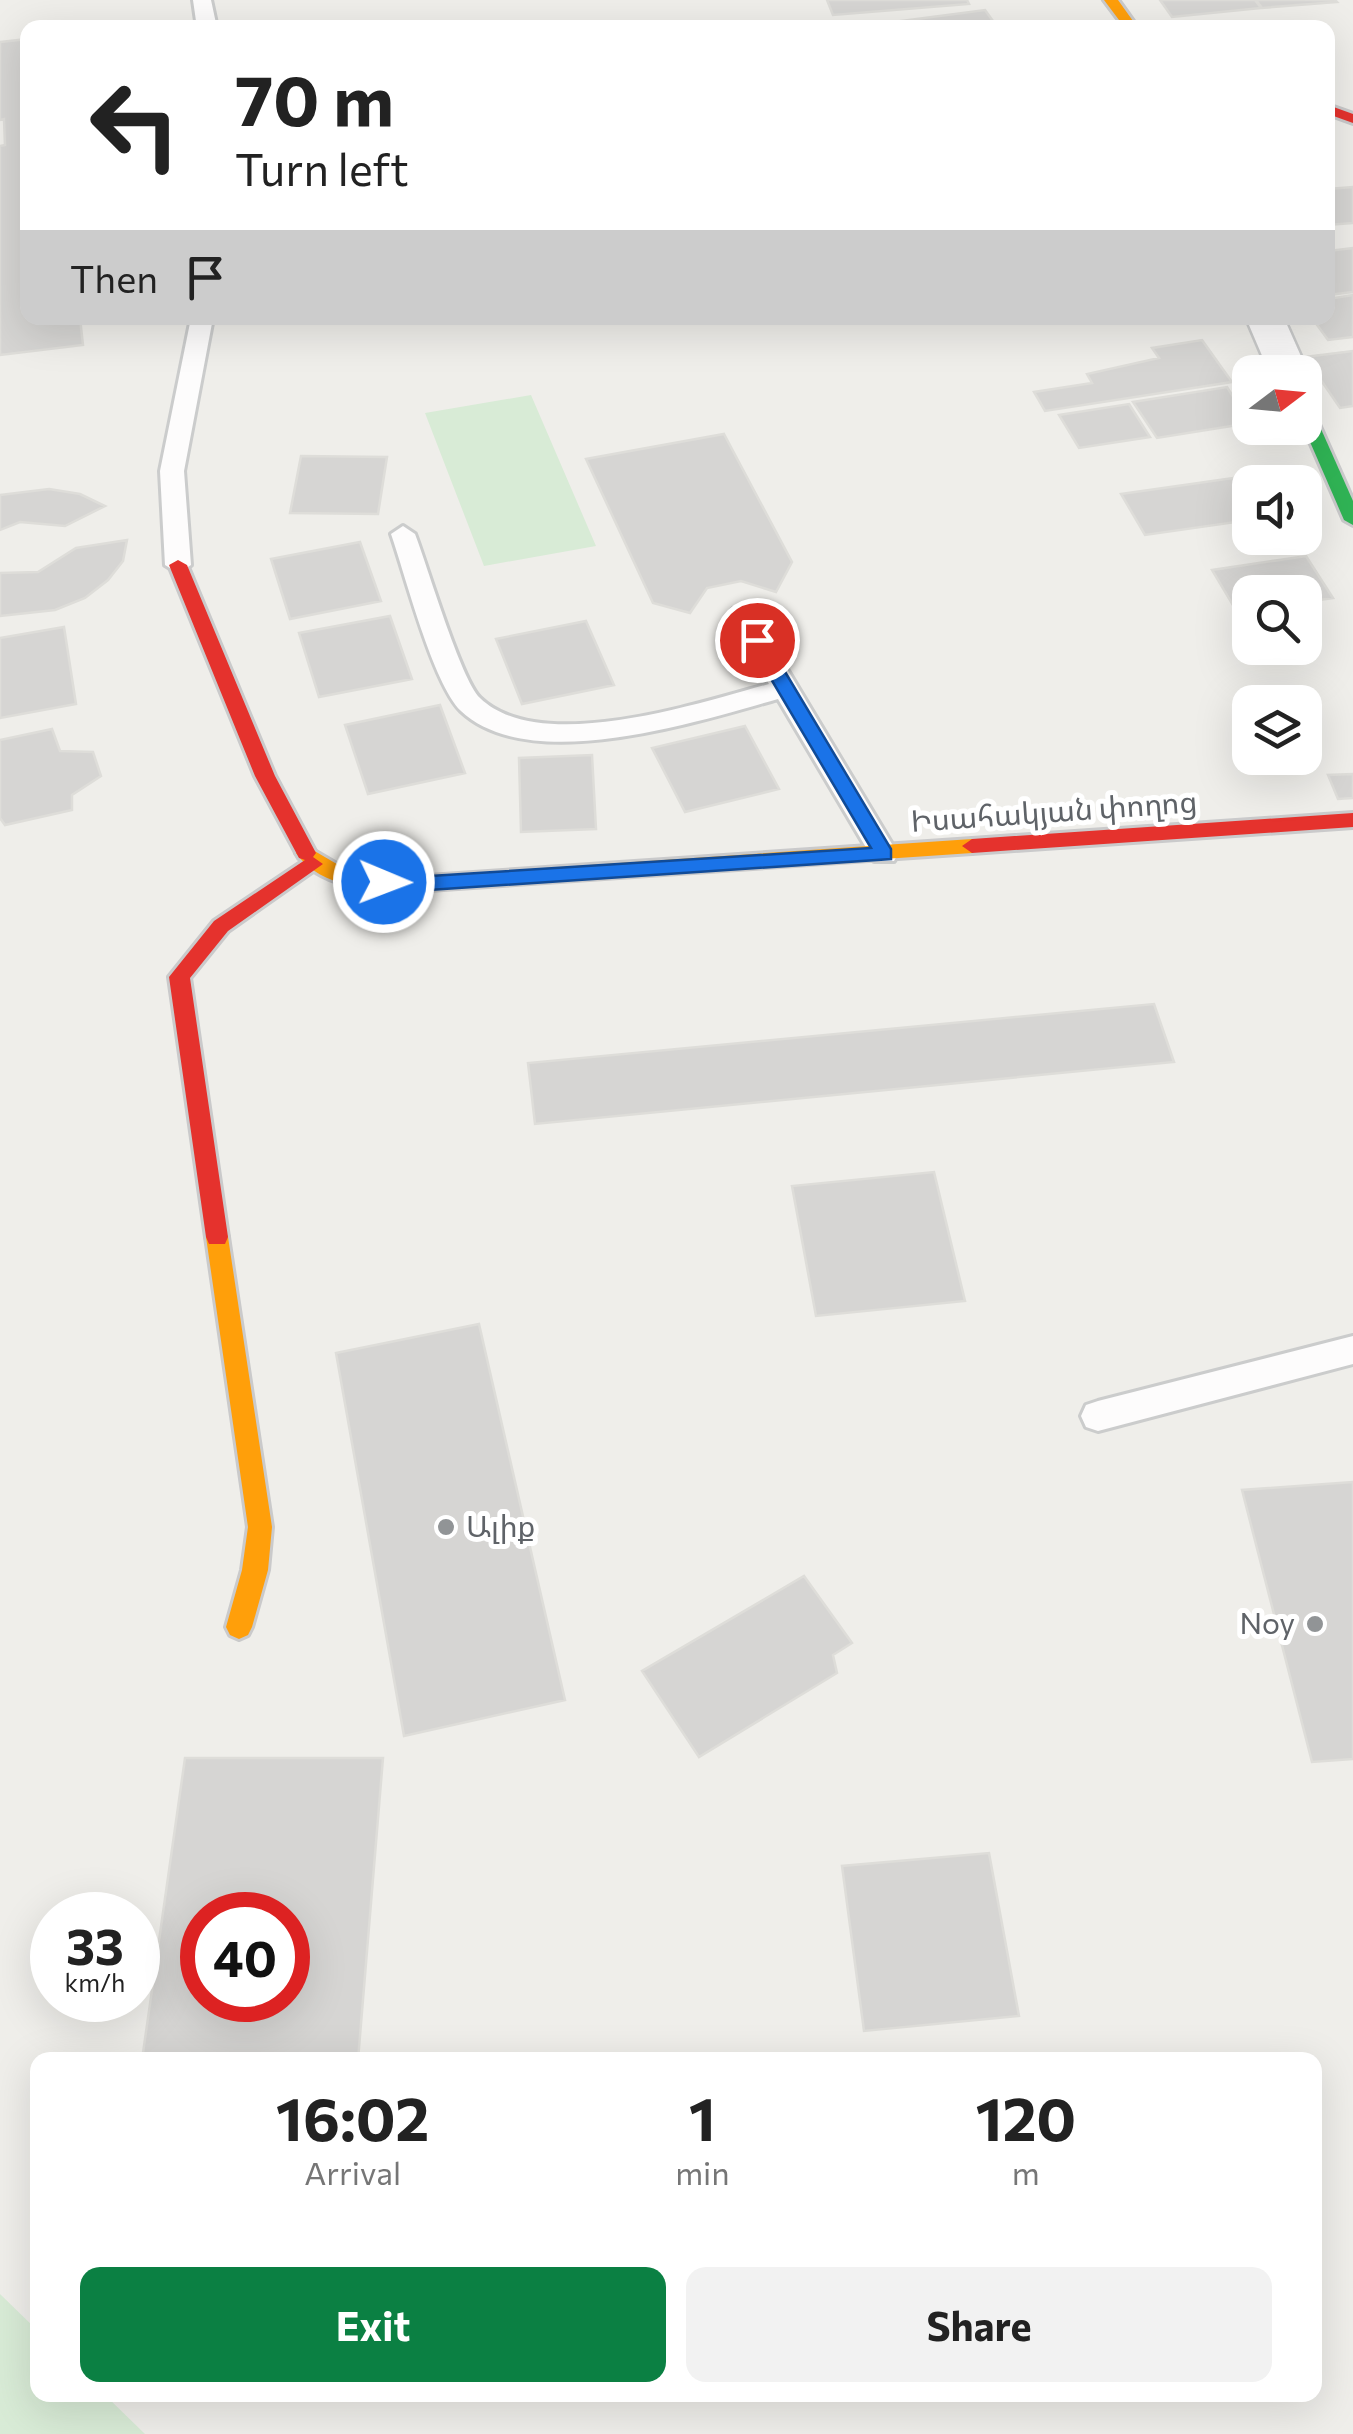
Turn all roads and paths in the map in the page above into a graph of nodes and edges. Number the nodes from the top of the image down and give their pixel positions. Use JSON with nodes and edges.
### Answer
{"nodes":[{"id":1,"x":201,"y":325,"type":"edge"},
{"id":2,"x":1268,"y":325,"type":"edge"},
{"id":3,"x":1281,"y":355,"type":"edge"},
{"id":4,"x":1320,"y":445,"type":"edge"},
{"id":5,"x":1353,"y":520,"type":"edge"},
{"id":6,"x":403,"y":534,"type":"dead end"},
{"id":7,"x":178,"y":565,"type":"joint"},
{"id":8,"x":742,"y":615,"type":"dead end"},
{"id":9,"x":786,"y":688,"type":"junction"},
{"id":10,"x":1353,"y":820,"type":"edge"},
{"id":11,"x":884,"y":854,"type":"junction"},
{"id":12,"x":312,"y":864,"type":"junction"},
{"id":13,"x":1353,"y":1350,"type":"edge"},
{"id":14,"x":1098,"y":1416,"type":"dead end"},
{"id":15,"x":239,"y":1627,"type":"dead end"}],
"edges":[{"from":1,"to":7,"type":"lane"},
{"from":2,"to":3,"type":"street"},
{"from":4,"to":5,"type":"street"},
{"from":6,"to":9,"type":"lane"},
{"from":7,"to":12,"type":"street"},
{"from":8,"to":9,"type":"lane"},
{"from":9,"to":11,"type":"lane"},
{"from":10,"to":11,"type":"street","name":"Իսահակյան փողոց"},
{"from":11,"to":12,"type":"street","name":"Իսահակյան փողոց"},
{"from":12,"to":15,"type":"street"},
{"from":13,"to":14,"type":"lane"}]}
